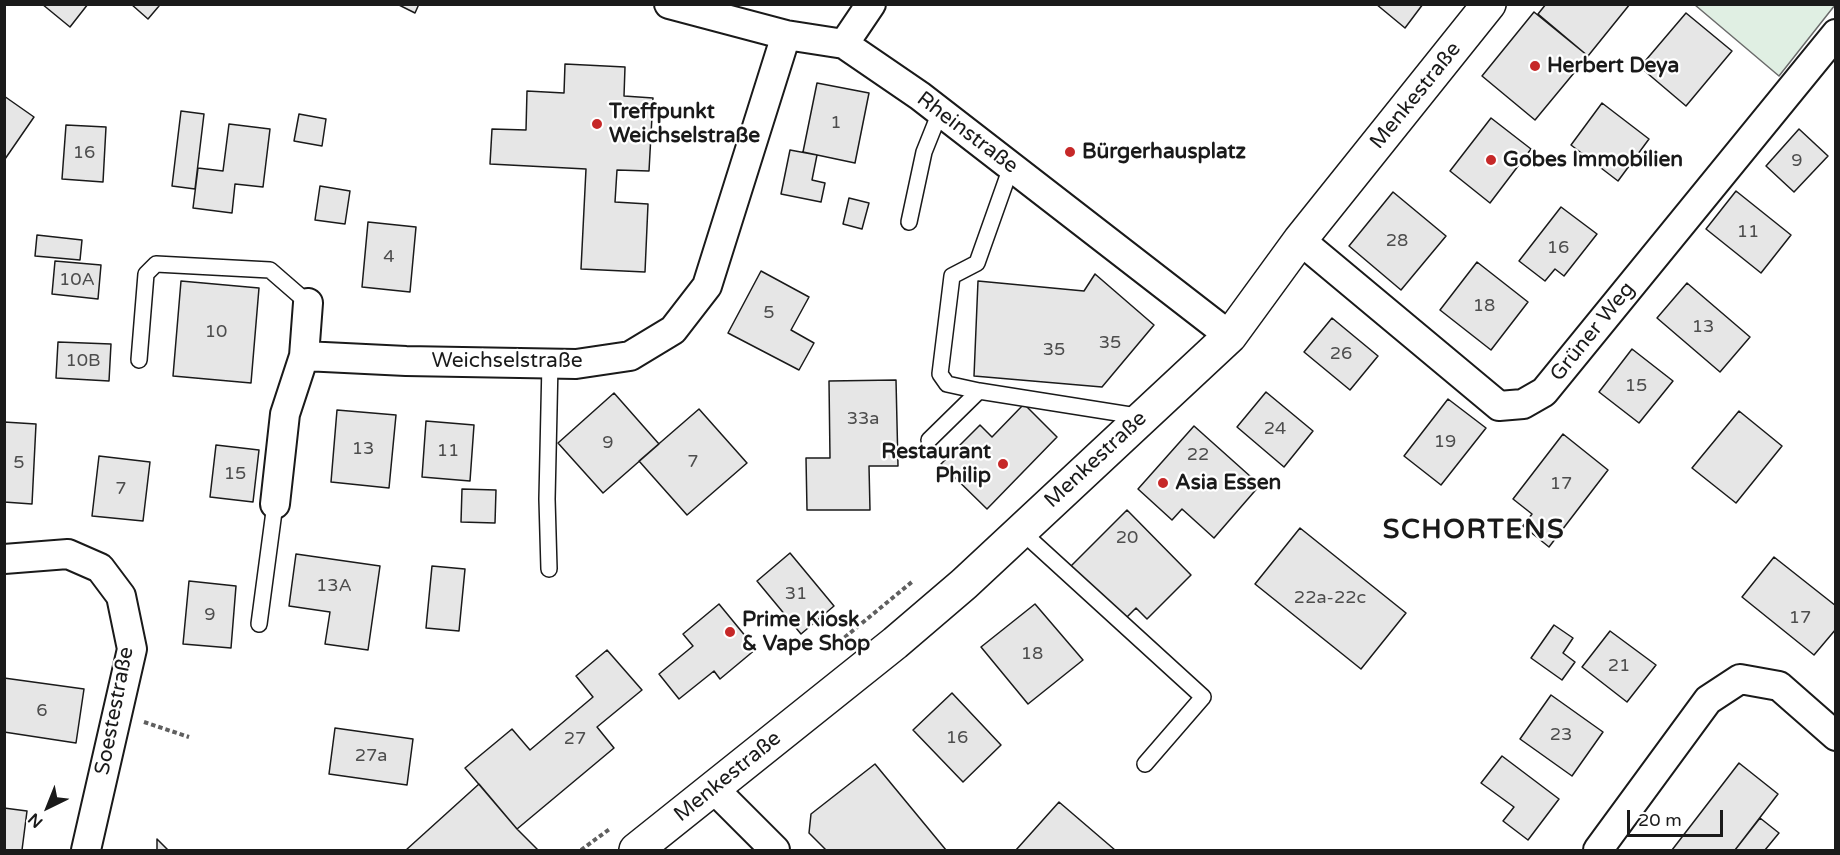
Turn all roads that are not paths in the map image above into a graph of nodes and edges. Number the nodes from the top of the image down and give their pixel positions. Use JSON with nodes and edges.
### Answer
{"nodes":[{"id":1,"x":669,"y":4,"type":"edge"},
{"id":2,"x":871,"y":4,"type":"edge"},
{"id":3,"x":1489,"y":4,"type":"edge"},
{"id":4,"x":1836,"y":34,"type":"edge"},
{"id":5,"x":786,"y":35,"type":"junction"},
{"id":6,"x":844,"y":44,"type":"junction"},
{"id":7,"x":940,"y":112,"type":"junction"},
{"id":8,"x":1011,"y":167,"type":"junction"},
{"id":9,"x":909,"y":222,"type":"dead end"},
{"id":10,"x":1300,"y":240,"type":"junction"},
{"id":11,"x":308,"y":303,"type":"joint"},
{"id":12,"x":1230,"y":336,"type":"junction"},
{"id":13,"x":304,"y":356,"type":"junction"},
{"id":14,"x":139,"y":360,"type":"dead end"},
{"id":15,"x":550,"y":363,"type":"junction"},
{"id":16,"x":979,"y":391,"type":"junction"},
{"id":17,"x":1143,"y":417,"type":"junction"},
{"id":18,"x":929,"y":440,"type":"dead end"},
{"id":19,"x":275,"y":504,"type":"joint"},
{"id":20,"x":1021,"y":531,"type":"junction"},
{"id":21,"x":4,"y":559,"type":"edge"},
{"id":22,"x":549,"y":569,"type":"dead end"},
{"id":23,"x":259,"y":624,"type":"dead end"},
{"id":24,"x":1836,"y":736,"type":"edge"},
{"id":25,"x":1144,"y":764,"type":"dead end"},
{"id":26,"x":713,"y":788,"type":"junction"},
{"id":27,"x":86,"y":850,"type":"edge"},
{"id":28,"x":636,"y":850,"type":"edge"},
{"id":29,"x":775,"y":850,"type":"edge"},
{"id":30,"x":1598,"y":850,"type":"edge"}],
"edges":[{"from":1,"to":5,"type":"street","name":"Rheinstraße"},
{"from":2,"to":6,"type":"street"},
{"from":3,"to":10,"type":"street","name":"Menkestraße"},
{"from":4,"to":10,"type":"street","name":"Grüner Weg"},
{"from":5,"to":6,"type":"street","name":"Rheinstraße"},
{"from":5,"to":15,"type":"street","name":"Weichselstraße"},
{"from":6,"to":7,"type":"street","name":"Rheinstraße"},
{"from":7,"to":8,"type":"street","name":"Rheinstraße"},
{"from":7,"to":9,"type":"lane"},
{"from":8,"to":12,"type":"street","name":"Rheinstraße"},
{"from":8,"to":16,"type":"lane"},
{"from":10,"to":12,"type":"street","name":"Menkestraße"},
{"from":11,"to":13,"type":"street"},
{"from":11,"to":14,"type":"lane"},
{"from":12,"to":17,"type":"street","name":"Menkestraße"},
{"from":13,"to":15,"type":"street","name":"Weichselstraße"},
{"from":13,"to":19,"type":"street"},
{"from":15,"to":22,"type":"lane"},
{"from":16,"to":17,"type":"lane"},
{"from":16,"to":18,"type":"lane"},
{"from":17,"to":20,"type":"street","name":"Menkestraße"},
{"from":19,"to":23,"type":"lane"},
{"from":20,"to":25,"type":"lane"},
{"from":20,"to":26,"type":"street","name":"Menkestraße"},
{"from":21,"to":27,"type":"street","name":"Soestestraße"},
{"from":24,"to":30,"type":"street"},
{"from":26,"to":28,"type":"street","name":"Menkestraße"},
{"from":26,"to":29,"type":"street"}]}
